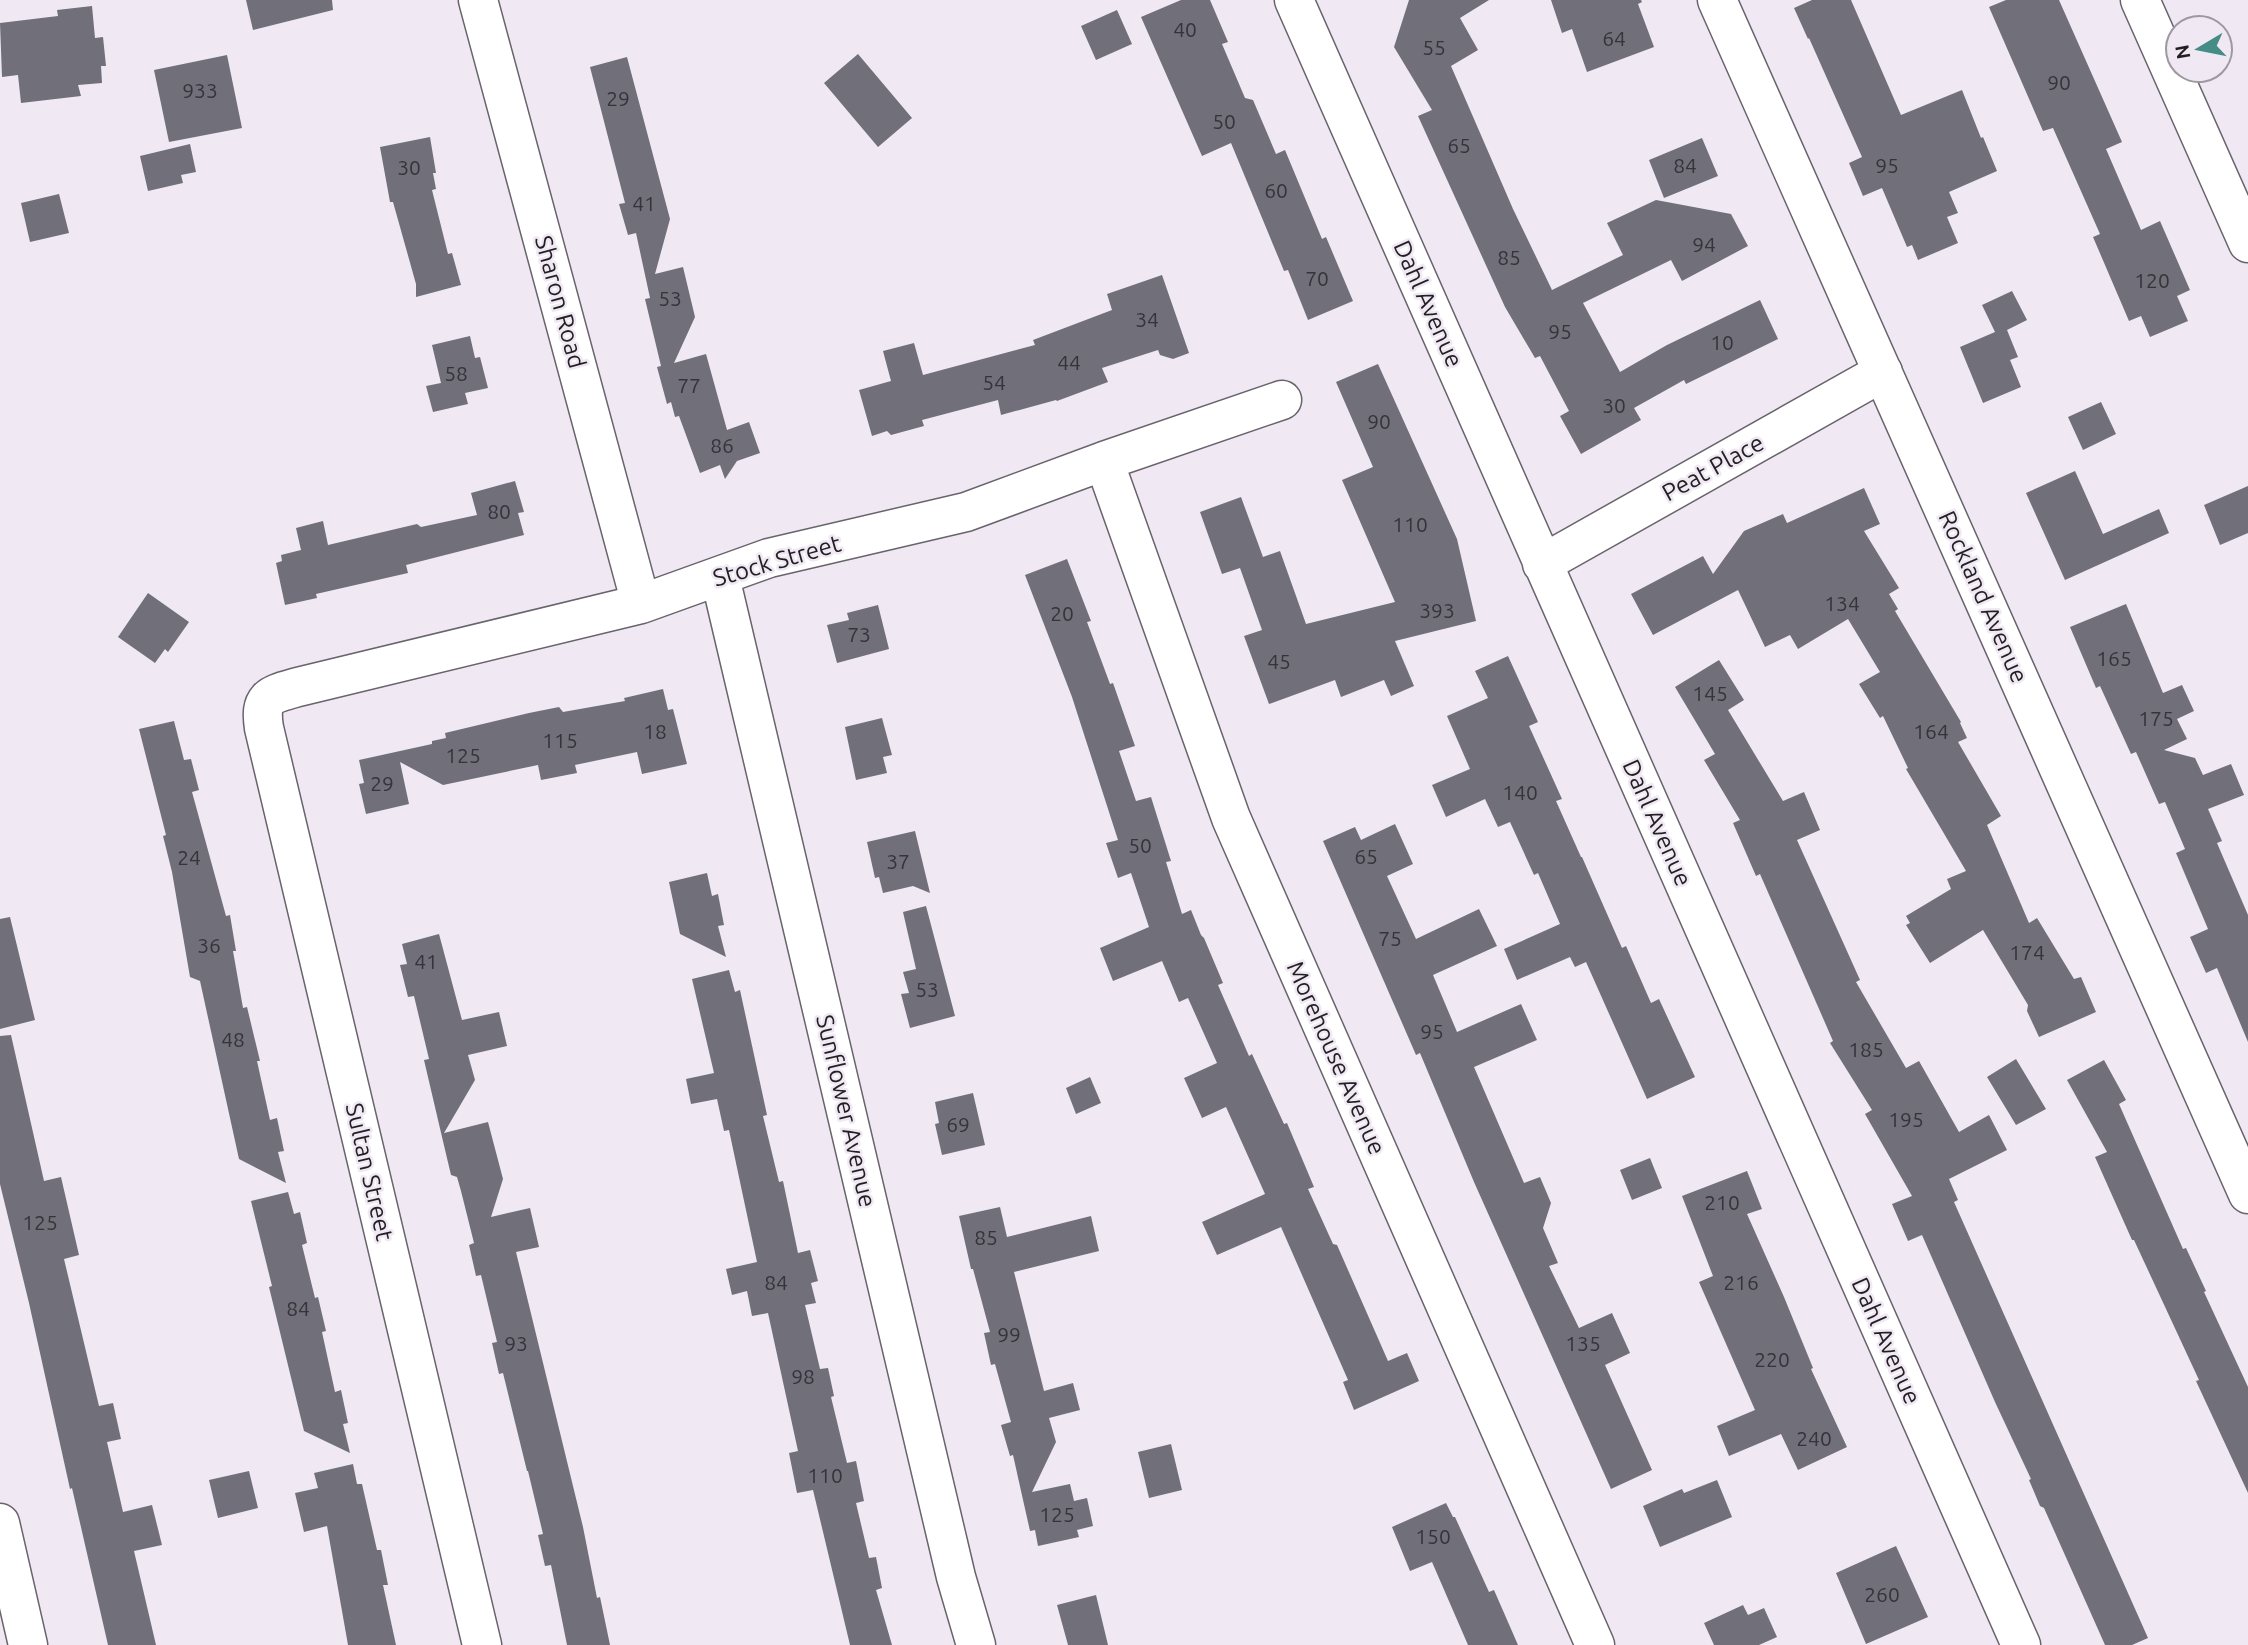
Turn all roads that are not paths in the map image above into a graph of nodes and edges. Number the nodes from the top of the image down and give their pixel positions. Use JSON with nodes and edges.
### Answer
{"nodes":[{"id":1,"x":478,"y":0,"type":"edge"},
{"id":2,"x":1294,"y":0,"type":"edge"},
{"id":3,"x":1717,"y":0,"type":"edge"},
{"id":4,"x":2140,"y":0,"type":"edge"},
{"id":5,"x":2248,"y":243,"type":"edge"},
{"id":6,"x":1883,"y":372,"type":"junction"},
{"id":7,"x":1282,"y":400,"type":"dead end"},
{"id":8,"x":1104,"y":461,"type":"junction"},
{"id":9,"x":1542,"y":564,"type":"junction"},
{"id":10,"x":720,"y":577,"type":"junction"},
{"id":11,"x":641,"y":604,"type":"junction"},
{"id":12,"x":267,"y":700,"type":"joint"},
{"id":13,"x":2248,"y":1194,"type":"edge"},
{"id":14,"x":0,"y":1523,"type":"edge"},
{"id":15,"x":28,"y":1645,"type":"edge"},
{"id":16,"x":482,"y":1645,"type":"edge"},
{"id":17,"x":976,"y":1645,"type":"edge"},
{"id":18,"x":1595,"y":1645,"type":"edge"},
{"id":19,"x":2021,"y":1645,"type":"edge"}],
"edges":[{"from":1,"to":11,"type":"street","name":"Sharon Road"},
{"from":2,"to":9,"type":"street","name":"Dahl Avenue"},
{"from":3,"to":6,"type":"street","name":"Rockland Avenue"},
{"from":4,"to":5,"type":"street"},
{"from":6,"to":9,"type":"street","name":"Peat Place"},
{"from":6,"to":13,"type":"street","name":"Rockland Avenue"},
{"from":7,"to":8,"type":"street","name":"Stock Street"},
{"from":8,"to":10,"type":"street","name":"Stock Street"},
{"from":8,"to":18,"type":"street","name":"Morehouse Avenue"},
{"from":9,"to":19,"type":"street","name":"Dahl Avenue"},
{"from":10,"to":11,"type":"street","name":"Stock Street"},
{"from":10,"to":17,"type":"street","name":"Sunflower Avenue"},
{"from":11,"to":12,"type":"street","name":"Stock Street"},
{"from":12,"to":16,"type":"street","name":"Sultan Street"},
{"from":14,"to":15,"type":"street"}]}
